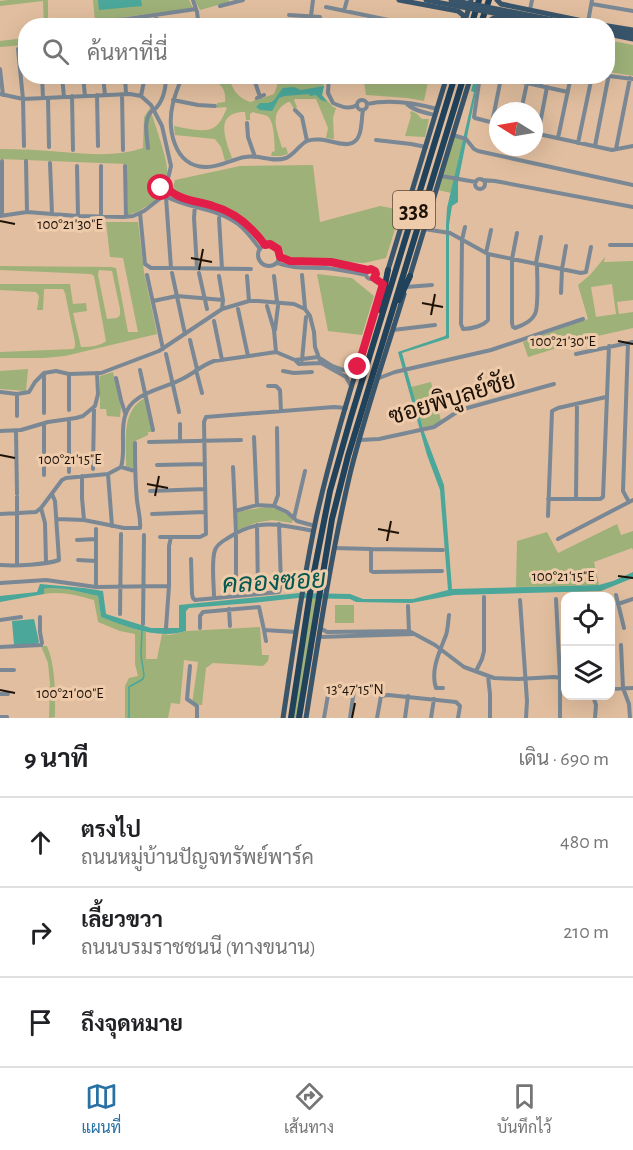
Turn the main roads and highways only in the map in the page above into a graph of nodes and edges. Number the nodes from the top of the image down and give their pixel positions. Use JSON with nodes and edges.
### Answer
{"nodes":[{"id":1,"x":399,"y":0,"type":"edge"},
{"id":2,"x":426,"y":0,"type":"edge"},
{"id":3,"x":438,"y":0,"type":"edge"},
{"id":4,"x":450,"y":0,"type":"edge"},
{"id":5,"x":471,"y":0,"type":"edge"},
{"id":6,"x":479,"y":0,"type":"edge"},
{"id":7,"x":489,"y":0,"type":"edge"},
{"id":8,"x":495,"y":0,"type":"edge"},
{"id":9,"x":433,"y":7,"type":"junction"},
{"id":10,"x":521,"y":8,"type":"junction"},
{"id":11,"x":464,"y":18,"type":"edge"},
{"id":12,"x":467,"y":18,"type":"edge"},
{"id":13,"x":469,"y":18,"type":"edge"},
{"id":14,"x":483,"y":18,"type":"edge"},
{"id":15,"x":489,"y":18,"type":"edge"},
{"id":16,"x":514,"y":18,"type":"edge"},
{"id":17,"x":519,"y":18,"type":"edge"},
{"id":18,"x":552,"y":18,"type":"edge"},
{"id":19,"x":562,"y":18,"type":"edge"},
{"id":20,"x":633,"y":30,"type":"edge"},
{"id":21,"x":615,"y":31,"type":"edge"},
{"id":22,"x":615,"y":33,"type":"edge"},
{"id":23,"x":633,"y":39,"type":"edge"},
{"id":24,"x":445,"y":84,"type":"edge"},
{"id":25,"x":453,"y":84,"type":"edge"},
{"id":26,"x":462,"y":84,"type":"edge"},
{"id":27,"x":469,"y":84,"type":"edge"},
{"id":28,"x":387,"y":273,"type":"junction"},
{"id":29,"x":410,"y":276,"type":"junction"},
{"id":30,"x":385,"y":335,"type":"junction"},
{"id":31,"x":373,"y":343,"type":"junction"},
{"id":32,"x":323,"y":590,"type":"junction"},
{"id":33,"x":321,"y":598,"type":"junction"},
{"id":34,"x":283,"y":718,"type":"edge"},
{"id":35,"x":291,"y":718,"type":"edge"},
{"id":36,"x":299,"y":718,"type":"edge"},
{"id":37,"x":306,"y":718,"type":"edge"}],
"edges":[{"from":1,"to":9,"type":"main road"},
{"from":2,"to":17,"type":"main road","bridge":true},
{"from":3,"to":9,"type":"main road"},
{"from":4,"to":18,"type":"main road","bridge":true},
{"from":5,"to":12,"type":"main road"},
{"from":6,"to":13,"type":"highway"},
{"from":7,"to":14,"type":"highway"},
{"from":8,"to":10,"type":"main road"},
{"from":8,"to":15,"type":"main road"},
{"from":9,"to":11,"type":"main road"},
{"from":10,"to":16,"type":"main road"},
{"from":10,"to":19,"type":"main road"},
{"from":20,"to":21,"type":"main road"},
{"from":22,"to":23,"type":"main road"},
{"from":24,"to":28,"type":"main road","number":"338"},
{"from":25,"to":31,"type":"highway","number":"338"},
{"from":26,"to":30,"type":"highway","number":"338"},
{"from":27,"to":29,"type":"main road","number":"338"},
{"from":28,"to":31,"type":"highway"},
{"from":28,"to":34,"type":"main road","number":"338"},
{"from":29,"to":30,"type":"highway"},
{"from":29,"to":32,"type":"main road","number":"338"},
{"from":30,"to":32,"type":"highway","number":"338"},
{"from":31,"to":35,"type":"highway","number":"338"},
{"from":32,"to":33,"type":"highway","number":"338"},
{"from":33,"to":36,"type":"highway","number":"338"},
{"from":33,"to":37,"type":"main road","number":"338"}]}
